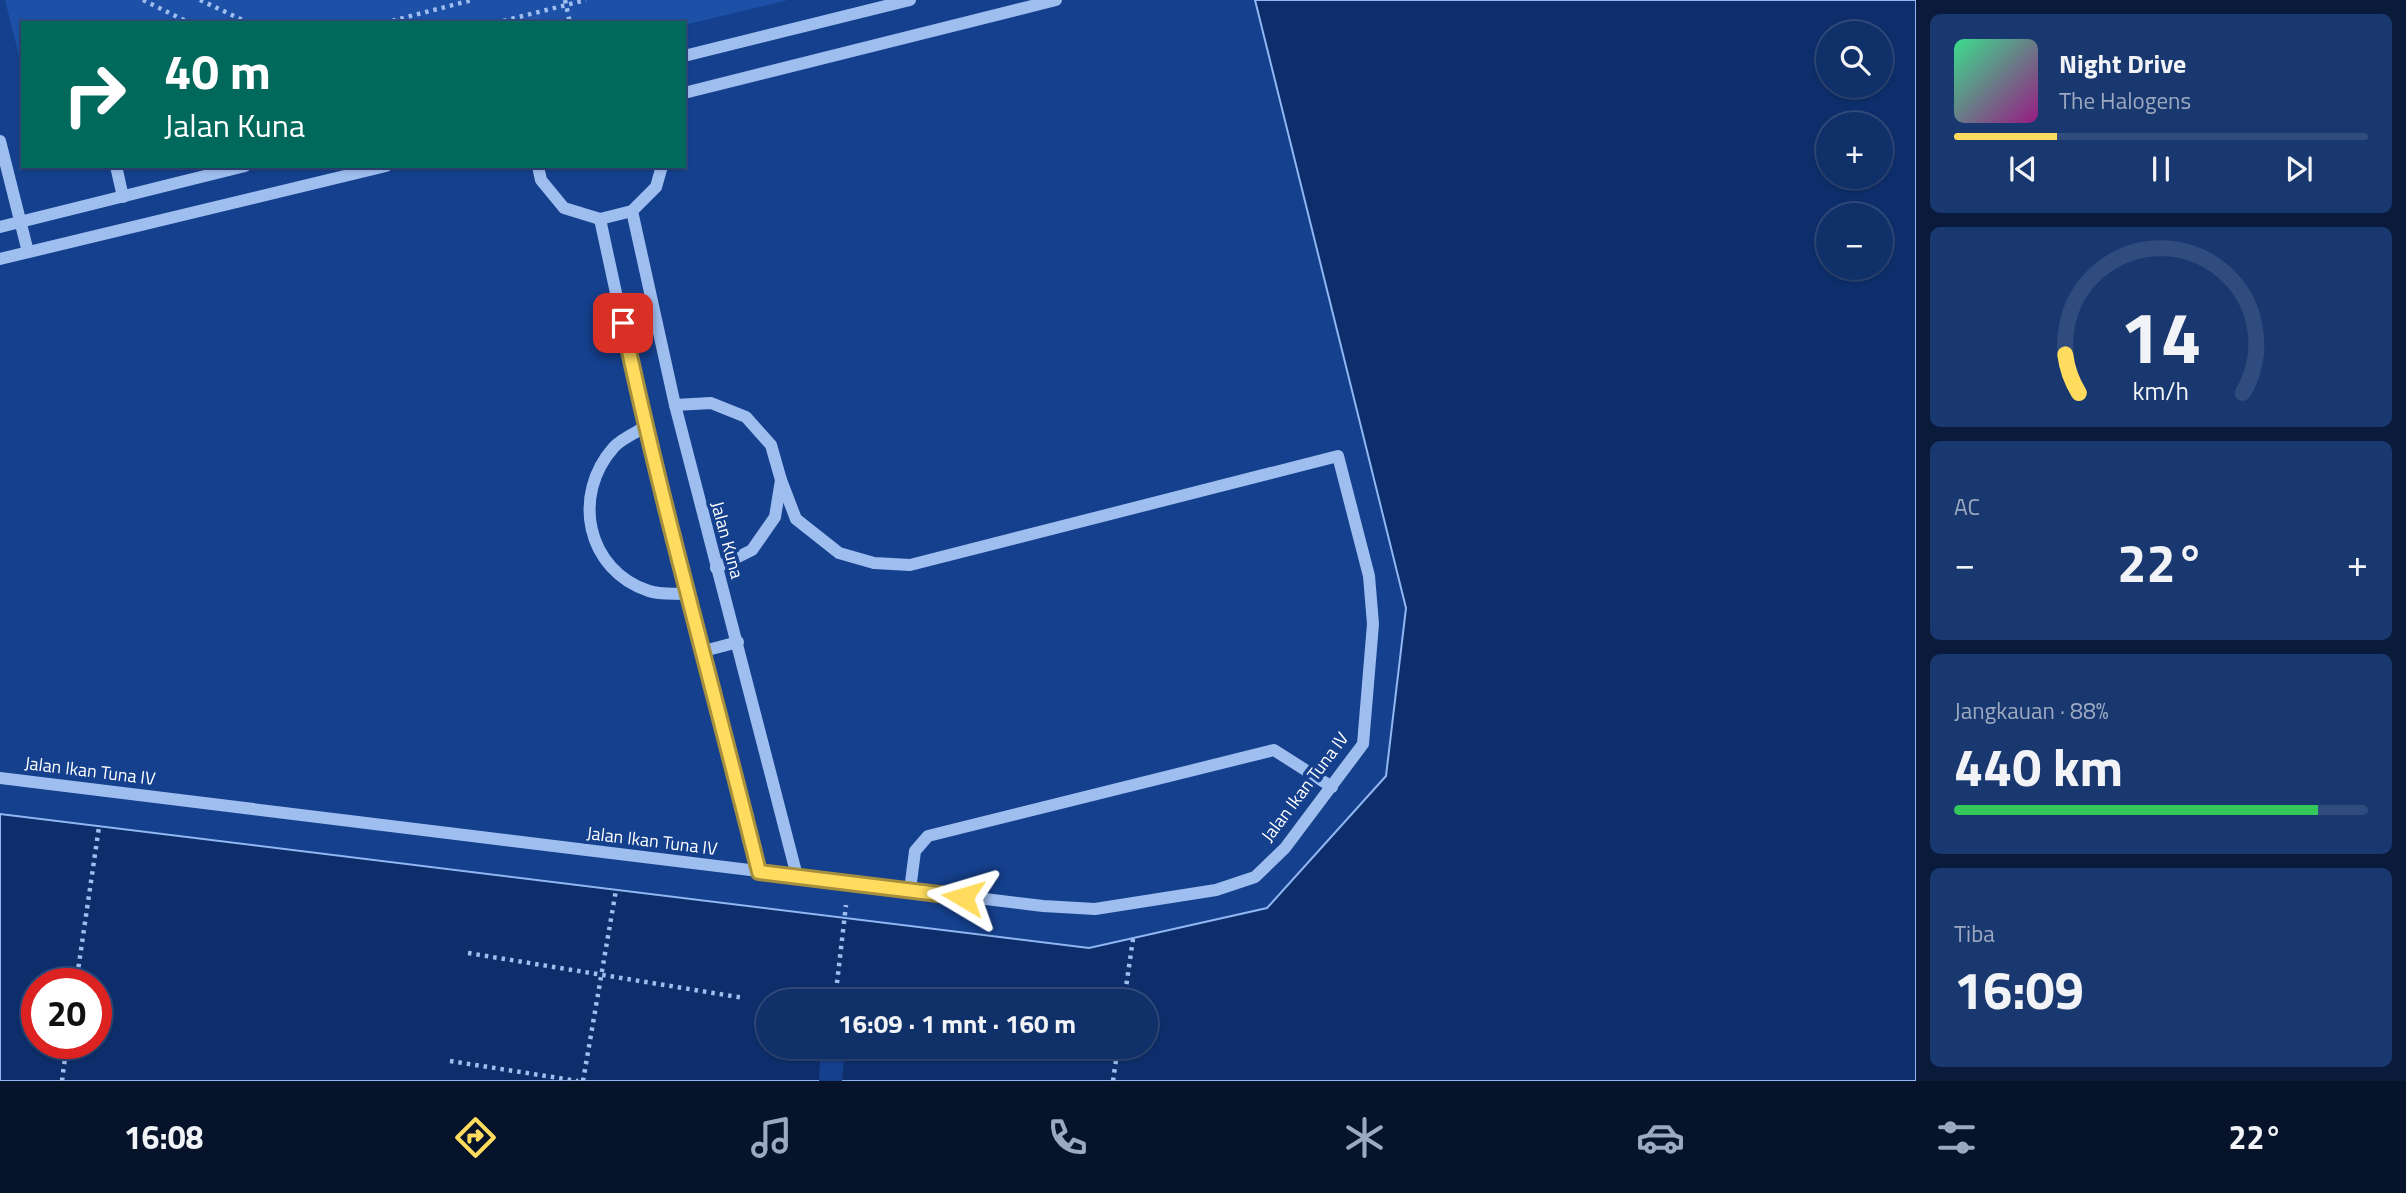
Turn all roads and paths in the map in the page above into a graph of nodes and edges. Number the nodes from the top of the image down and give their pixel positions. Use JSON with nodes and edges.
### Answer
{"nodes":[{"id":1,"x":143,"y":0,"type":"edge"},
{"id":2,"x":200,"y":0,"type":"edge"},
{"id":3,"x":472,"y":0,"type":"edge"},
{"id":4,"x":586,"y":0,"type":"edge"},
{"id":5,"x":910,"y":0,"type":"edge"},
{"id":6,"x":1056,"y":0,"type":"edge"},
{"id":7,"x":566,"y":3,"type":"edge"},
{"id":8,"x":186,"y":21,"type":"edge"},
{"id":9,"x":245,"y":21,"type":"edge"},
{"id":10,"x":392,"y":21,"type":"edge"},
{"id":11,"x":502,"y":21,"type":"edge"},
{"id":12,"x":570,"y":21,"type":"edge"},
{"id":13,"x":686,"y":56,"type":"edge"},
{"id":14,"x":686,"y":92,"type":"edge"},
{"id":15,"x":0,"y":141,"type":"edge"},
{"id":16,"x":116,"y":168,"type":"edge"},
{"id":17,"x":236,"y":168,"type":"edge"},
{"id":18,"x":378,"y":168,"type":"edge"},
{"id":19,"x":538,"y":168,"type":"edge"},
{"id":20,"x":661,"y":168,"type":"edge"},
{"id":21,"x":123,"y":197,"type":"junction"},
{"id":22,"x":632,"y":211,"type":"junction"},
{"id":23,"x":600,"y":219,"type":"junction"},
{"id":24,"x":20,"y":222,"type":"junction"},
{"id":25,"x":0,"y":228,"type":"edge"},
{"id":26,"x":29,"y":252,"type":"junction"},
{"id":27,"x":0,"y":259,"type":"edge"},
{"id":28,"x":675,"y":405,"type":"junction"},
{"id":29,"x":645,"y":427,"type":"junction"},
{"id":30,"x":781,"y":480,"type":"junction"},
{"id":31,"x":716,"y":568,"type":"junction"},
{"id":32,"x":687,"y":594,"type":"junction"},
{"id":33,"x":738,"y":642,"type":"junction"},
{"id":34,"x":704,"y":651,"type":"junction"},
{"id":35,"x":0,"y":778,"type":"edge"},
{"id":36,"x":1332,"y":787,"type":"junction"},
{"id":37,"x":99,"y":827,"type":"dead end"},
{"id":38,"x":759,"y":872,"type":"junction"},
{"id":39,"x":797,"y":876,"type":"junction"},
{"id":40,"x":616,"y":890,"type":"dead end"},
{"id":41,"x":910,"y":890,"type":"junction"},
{"id":42,"x":845,"y":913,"type":"dead end"},
{"id":43,"x":1133,"y":939,"type":"dead end"},
{"id":44,"x":468,"y":953,"type":"dead end"},
{"id":45,"x":78,"y":968,"type":"edge"},
{"id":46,"x":601,"y":975,"type":"junction"},
{"id":47,"x":836,"y":989,"type":"edge"},
{"id":48,"x":1126,"y":989,"type":"edge"},
{"id":49,"x":744,"y":998,"type":"dead end"},
{"id":50,"x":65,"y":1059,"type":"edge"},
{"id":51,"x":1116,"y":1059,"type":"edge"},
{"id":52,"x":450,"y":1060,"type":"dead end"},
{"id":53,"x":62,"y":1081,"type":"edge"},
{"id":54,"x":580,"y":1081,"type":"edge"},
{"id":55,"x":1113,"y":1081,"type":"edge"}],
"edges":[{"from":1,"to":8,"type":"path"},
{"from":2,"to":9,"type":"path"},
{"from":3,"to":10,"type":"path"},
{"from":4,"to":7,"type":"path"},
{"from":5,"to":13,"type":"lane"},
{"from":6,"to":14,"type":"lane"},
{"from":7,"to":11,"type":"path"},
{"from":7,"to":12,"type":"path"},
{"from":15,"to":24,"type":"lane"},
{"from":16,"to":21,"type":"lane"},
{"from":17,"to":21,"type":"lane"},
{"from":18,"to":26,"type":"lane"},
{"from":19,"to":23,"type":"lane"},
{"from":20,"to":22,"type":"lane"},
{"from":21,"to":24,"type":"lane"},
{"from":22,"to":23,"type":"lane"},
{"from":22,"to":28,"type":"lane","name":"Jalan Kuna"},
{"from":23,"to":29,"type":"lane"},
{"from":24,"to":25,"type":"lane"},
{"from":24,"to":26,"type":"lane"},
{"from":26,"to":27,"type":"lane"},
{"from":28,"to":30,"type":"lane"},
{"from":28,"to":31,"type":"lane","name":"Jalan Kuna"},
{"from":29,"to":32,"type":"lane"},
{"from":29,"to":32,"type":"lane"},
{"from":30,"to":31,"type":"lane"},
{"from":30,"to":36,"type":"lane","name":"Jalan Ikan Tuna IV"},
{"from":31,"to":33,"type":"lane","name":"Jalan Kuna"},
{"from":32,"to":34,"type":"lane"},
{"from":33,"to":34,"type":"lane"},
{"from":33,"to":39,"type":"lane","name":"Jalan Kuna"},
{"from":34,"to":38,"type":"lane"},
{"from":35,"to":38,"type":"lane","name":"Jalan Ikan Tuna IV"},
{"from":36,"to":41,"type":"lane","name":"Jalan Ikan Tuna IV"},
{"from":36,"to":41,"type":"lane"},
{"from":37,"to":45,"type":"path"},
{"from":38,"to":39,"type":"lane","name":"Jalan Ikan Tuna IV"},
{"from":39,"to":41,"type":"lane","name":"Jalan Ikan Tuna IV"},
{"from":40,"to":46,"type":"path"},
{"from":42,"to":47,"type":"path"},
{"from":43,"to":48,"type":"path"},
{"from":44,"to":46,"type":"path"},
{"from":46,"to":49,"type":"path"},
{"from":46,"to":54,"type":"path"},
{"from":50,"to":53,"type":"path"},
{"from":51,"to":55,"type":"path"},
{"from":52,"to":54,"type":"path"}]}
